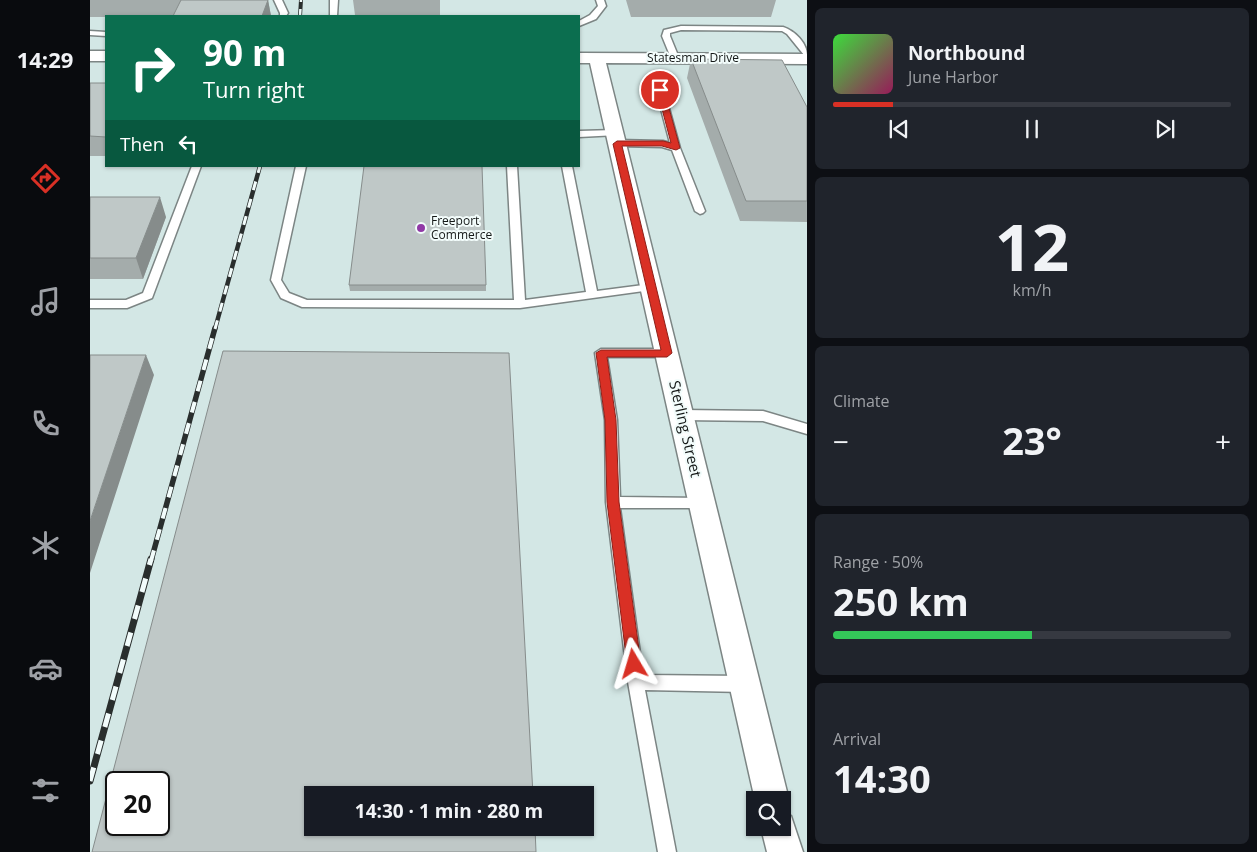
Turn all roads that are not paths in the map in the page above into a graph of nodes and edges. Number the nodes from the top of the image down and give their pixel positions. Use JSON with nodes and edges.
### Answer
{"nodes":[{"id":1,"x":278,"y":0,"type":"edge"},
{"id":2,"x":334,"y":0,"type":"edge"},
{"id":3,"x":600,"y":0,"type":"edge"},
{"id":4,"x":283,"y":15,"type":"edge"},
{"id":5,"x":334,"y":15,"type":"edge"},
{"id":6,"x":580,"y":24,"type":"edge"},
{"id":7,"x":90,"y":33,"type":"edge"},
{"id":8,"x":105,"y":34,"type":"edge"},
{"id":9,"x":807,"y":52,"type":"edge"},
{"id":10,"x":90,"y":56,"type":"edge"},
{"id":11,"x":105,"y":56,"type":"edge"},
{"id":12,"x":588,"y":58,"type":"edge"},
{"id":13,"x":675,"y":58,"type":"junction"},
{"id":14,"x":807,"y":59,"type":"edge"},
{"id":15,"x":660,"y":90,"type":"dead end"},
{"id":16,"x":580,"y":134,"type":"edge"},
{"id":17,"x":616,"y":138,"type":"junction"},
{"id":18,"x":676,"y":148,"type":"junction"},
{"id":19,"x":197,"y":167,"type":"edge"},
{"id":20,"x":302,"y":167,"type":"edge"},
{"id":21,"x":512,"y":167,"type":"edge"},
{"id":22,"x":567,"y":167,"type":"edge"},
{"id":23,"x":700,"y":211,"type":"dead end"},
{"id":24,"x":651,"y":287,"type":"junction"},
{"id":25,"x":592,"y":295,"type":"junction"},
{"id":26,"x":90,"y":304,"type":"edge"},
{"id":27,"x":520,"y":304,"type":"junction"},
{"id":28,"x":667,"y":353,"type":"junction"},
{"id":29,"x":682,"y":415,"type":"junction"},
{"id":30,"x":807,"y":429,"type":"edge"},
{"id":31,"x":613,"y":502,"type":"junction"},
{"id":32,"x":702,"y":503,"type":"junction"},
{"id":33,"x":636,"y":682,"type":"junction"},
{"id":34,"x":745,"y":684,"type":"junction"},
{"id":35,"x":770,"y":791,"type":"edge"},
{"id":36,"x":781,"y":836,"type":"edge"},
{"id":37,"x":667,"y":852,"type":"edge"},
{"id":38,"x":784,"y":852,"type":"edge"}],
"edges":[{"from":1,"to":4,"type":"lane"},
{"from":2,"to":5,"type":"lane"},
{"from":3,"to":6,"type":"lane"},
{"from":7,"to":8,"type":"lane"},
{"from":9,"to":13,"type":"lane"},
{"from":10,"to":11,"type":"street"},
{"from":12,"to":13,"type":"street","name":"Statesman Drive"},
{"from":12,"to":17,"type":"street","name":"Sterling Street"},
{"from":13,"to":14,"type":"street","name":"Statesman Drive"},
{"from":15,"to":18,"type":"lane"},
{"from":16,"to":17,"type":"lane"},
{"from":17,"to":18,"type":"lane"},
{"from":17,"to":24,"type":"street","name":"Sterling Street"},
{"from":18,"to":23,"type":"lane"},
{"from":19,"to":26,"type":"lane"},
{"from":20,"to":27,"type":"lane"},
{"from":21,"to":27,"type":"lane"},
{"from":22,"to":25,"type":"lane"},
{"from":24,"to":25,"type":"lane"},
{"from":24,"to":28,"type":"street","name":"Sterling Street"},
{"from":25,"to":27,"type":"lane"},
{"from":28,"to":29,"type":"street","name":"Sterling Street"},
{"from":28,"to":31,"type":"lane"},
{"from":29,"to":30,"type":"lane"},
{"from":29,"to":32,"type":"street","name":"Sterling Street"},
{"from":31,"to":32,"type":"lane"},
{"from":31,"to":33,"type":"lane"},
{"from":32,"to":34,"type":"street","name":"Sterling Street"},
{"from":33,"to":34,"type":"lane"},
{"from":33,"to":37,"type":"lane"},
{"from":34,"to":35,"type":"street","name":"Sterling Street"},
{"from":36,"to":38,"type":"street"}]}
